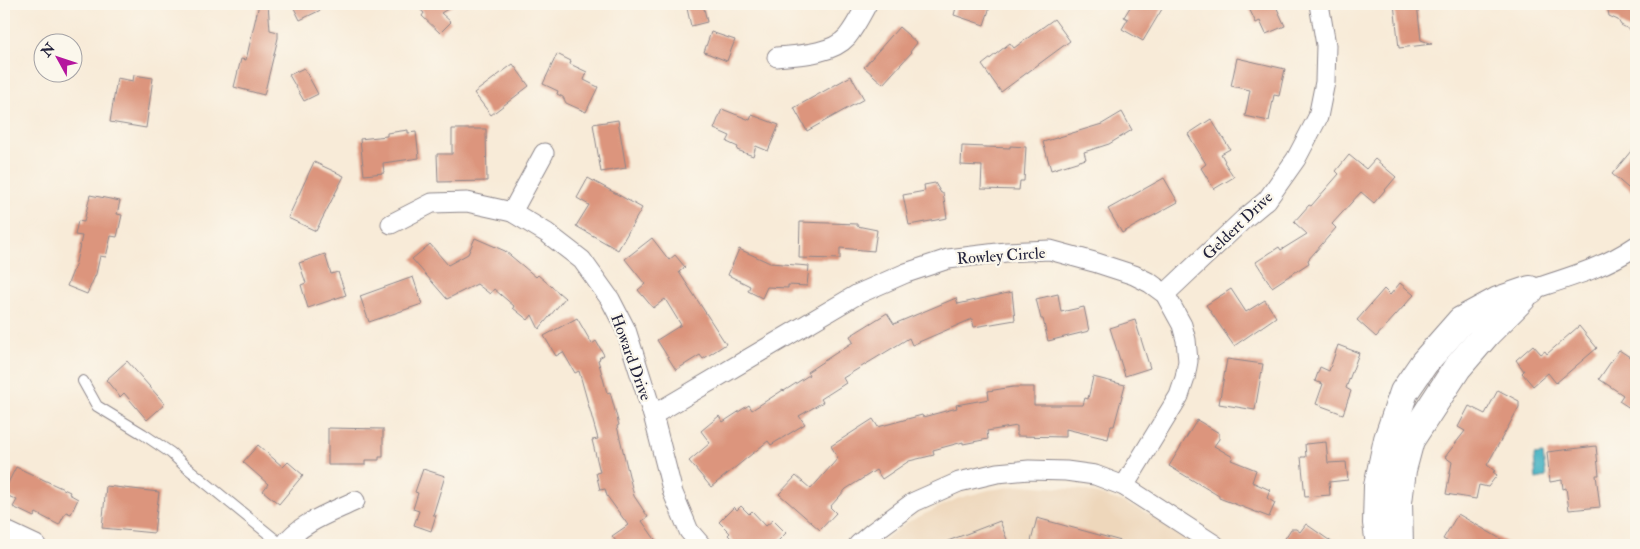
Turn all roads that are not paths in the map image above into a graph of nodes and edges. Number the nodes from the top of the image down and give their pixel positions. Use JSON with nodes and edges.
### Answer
{"nodes":[{"id":1,"x":867,"y":4,"type":"edge"},
{"id":2,"x":1319,"y":4,"type":"edge"},
{"id":3,"x":777,"y":57,"type":"dead end"},
{"id":4,"x":544,"y":153,"type":"dead end"},
{"id":5,"x":512,"y":212,"type":"junction"},
{"id":6,"x":391,"y":224,"type":"dead end"},
{"id":7,"x":1636,"y":246,"type":"edge"},
{"id":8,"x":1530,"y":290,"type":"junction"},
{"id":9,"x":1165,"y":294,"type":"junction"},
{"id":10,"x":83,"y":381,"type":"dead end"},
{"id":11,"x":653,"y":415,"type":"junction"},
{"id":12,"x":1124,"y":486,"type":"junction"},
{"id":13,"x":355,"y":501,"type":"dead end"},
{"id":14,"x":4,"y":530,"type":"edge"},
{"id":15,"x":36,"y":545,"type":"edge"},
{"id":16,"x":283,"y":545,"type":"edge"},
{"id":17,"x":701,"y":545,"type":"edge"},
{"id":18,"x":858,"y":545,"type":"edge"},
{"id":19,"x":1215,"y":545,"type":"edge"},
{"id":20,"x":1380,"y":545,"type":"edge"},
{"id":21,"x":1399,"y":545,"type":"edge"}],
"edges":[{"from":1,"to":3,"type":"street"},
{"from":2,"to":9,"type":"street","name":"Geldert Drive"},
{"from":4,"to":5,"type":"street"},
{"from":5,"to":6,"type":"street","name":"Howard Drive"},
{"from":5,"to":11,"type":"street","name":"Howard Drive"},
{"from":7,"to":8,"type":"street"},
{"from":8,"to":20,"type":"street"},
{"from":8,"to":21,"type":"street"},
{"from":9,"to":11,"type":"street","name":"Rowley Circle"},
{"from":9,"to":12,"type":"street","name":"Rowley Circle"},
{"from":10,"to":16,"type":"lane"},
{"from":11,"to":17,"type":"street","name":"Howard Drive"},
{"from":12,"to":18,"type":"street"},
{"from":12,"to":19,"type":"street"},
{"from":13,"to":16,"type":"street"},
{"from":14,"to":15,"type":"street"}]}
